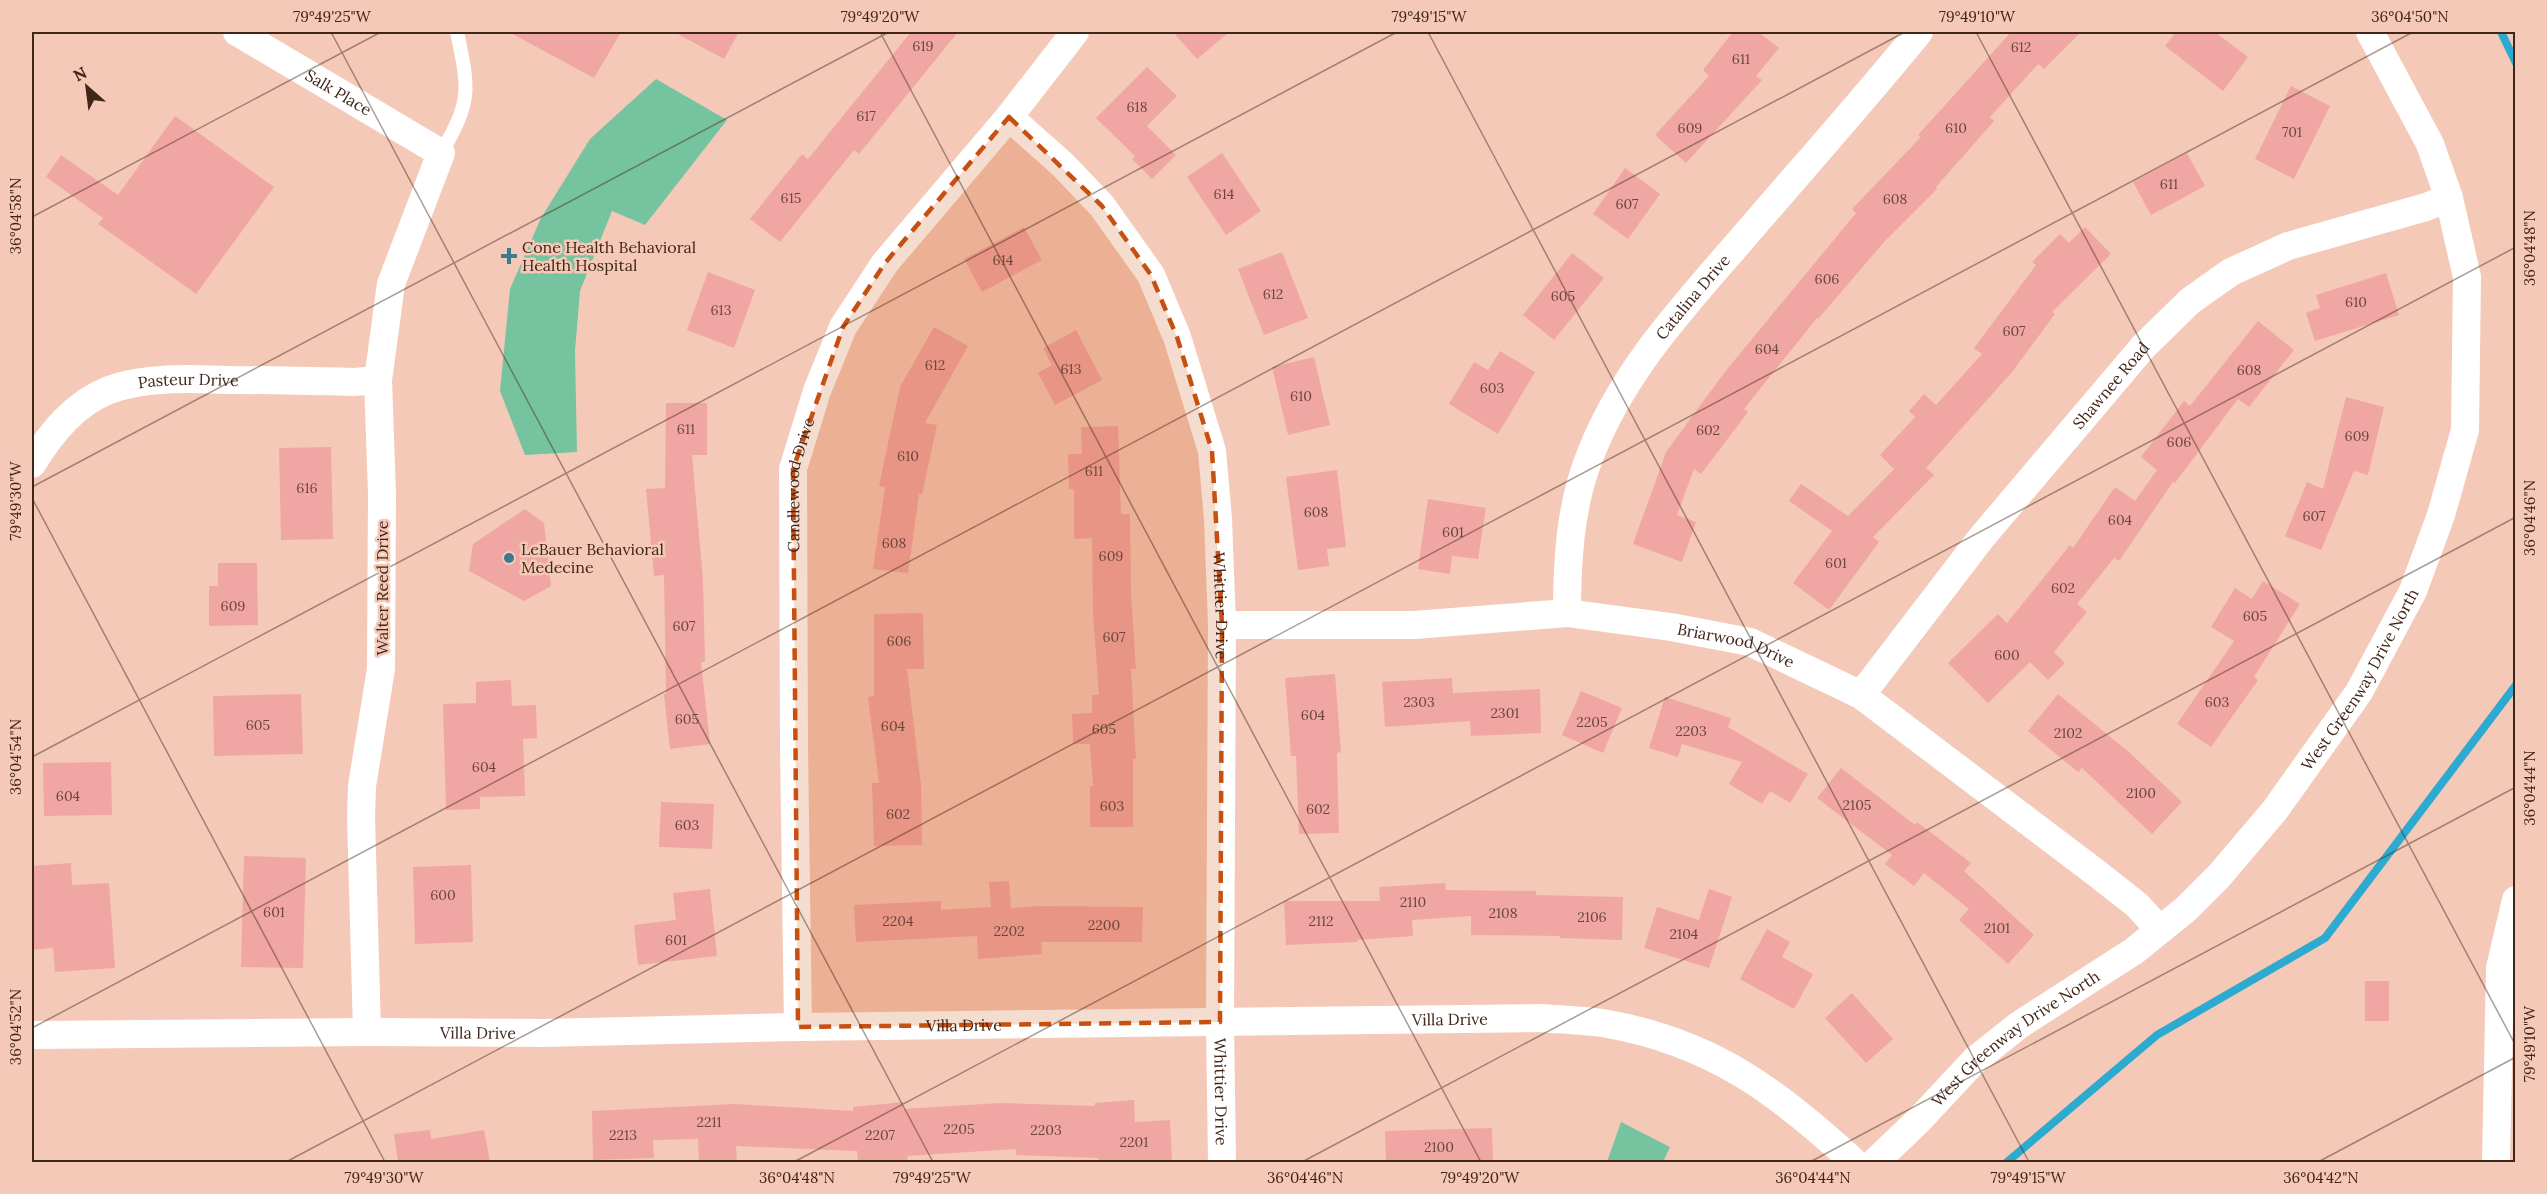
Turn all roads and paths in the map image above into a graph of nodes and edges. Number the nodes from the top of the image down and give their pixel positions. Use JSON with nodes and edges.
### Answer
{"nodes":[{"id":1,"x":237,"y":32,"type":"edge"},
{"id":2,"x":457,"y":32,"type":"edge"},
{"id":3,"x":1075,"y":32,"type":"edge"},
{"id":4,"x":1919,"y":32,"type":"edge"},
{"id":5,"x":2370,"y":32,"type":"edge"},
{"id":6,"x":1009,"y":117,"type":"junction"},
{"id":7,"x":441,"y":153,"type":"junction"},
{"id":8,"x":2449,"y":198,"type":"junction"},
{"id":9,"x":378,"y":380,"type":"junction"},
{"id":10,"x":32,"y":464,"type":"edge"},
{"id":11,"x":1567,"y":613,"type":"junction"},
{"id":12,"x":1222,"y":625,"type":"junction"},
{"id":13,"x":1861,"y":695,"type":"junction"},
{"id":14,"x":2516,"y":900,"type":"edge"},
{"id":15,"x":2160,"y":930,"type":"junction"},
{"id":16,"x":1220,"y":1022,"type":"junction"},
{"id":17,"x":798,"y":1027,"type":"junction"},
{"id":18,"x":367,"y":1032,"type":"junction"},
{"id":19,"x":32,"y":1035,"type":"edge"},
{"id":20,"x":2506,"y":1042,"type":"edge"},
{"id":21,"x":1222,"y":1162,"type":"edge"},
{"id":22,"x":1854,"y":1162,"type":"edge"},
{"id":23,"x":1875,"y":1162,"type":"edge"},
{"id":24,"x":2496,"y":1162,"type":"edge"}],
"edges":[{"from":1,"to":7,"type":"street","name":"Salk Place"},
{"from":2,"to":7,"type":"lane"},
{"from":3,"to":6,"type":"street","name":"Candlewood Drive"},
{"from":4,"to":11,"type":"street","name":"Catalina Drive"},
{"from":5,"to":8,"type":"street","name":"West Greenway Drive North"},
{"from":6,"to":12,"type":"street","name":"Whittier Drive"},
{"from":6,"to":17,"type":"street","name":"Candlewood Drive"},
{"from":7,"to":9,"type":"street","name":"Walter Reed Drive"},
{"from":8,"to":13,"type":"street","name":"Shawnee Road"},
{"from":8,"to":15,"type":"street","name":"West Greenway Drive North"},
{"from":9,"to":10,"type":"street","name":"Pasteur Drive"},
{"from":9,"to":18,"type":"street","name":"Walter Reed Drive"},
{"from":11,"to":12,"type":"street","name":"Briarwood Drive"},
{"from":11,"to":13,"type":"street","name":"Briarwood Drive"},
{"from":12,"to":16,"type":"street","name":"Whittier Drive"},
{"from":13,"to":15,"type":"street","name":"Briarwood Drive"},
{"from":14,"to":20,"type":"street"},
{"from":15,"to":23,"type":"street","name":"West Greenway Drive North"},
{"from":16,"to":17,"type":"street","name":"Villa Drive"},
{"from":16,"to":21,"type":"street","name":"Whittier Drive"},
{"from":16,"to":22,"type":"street","name":"Villa Drive"},
{"from":17,"to":18,"type":"street","name":"Villa Drive"},
{"from":18,"to":19,"type":"street","name":"Villa Drive"},
{"from":20,"to":24,"type":"street"}]}
